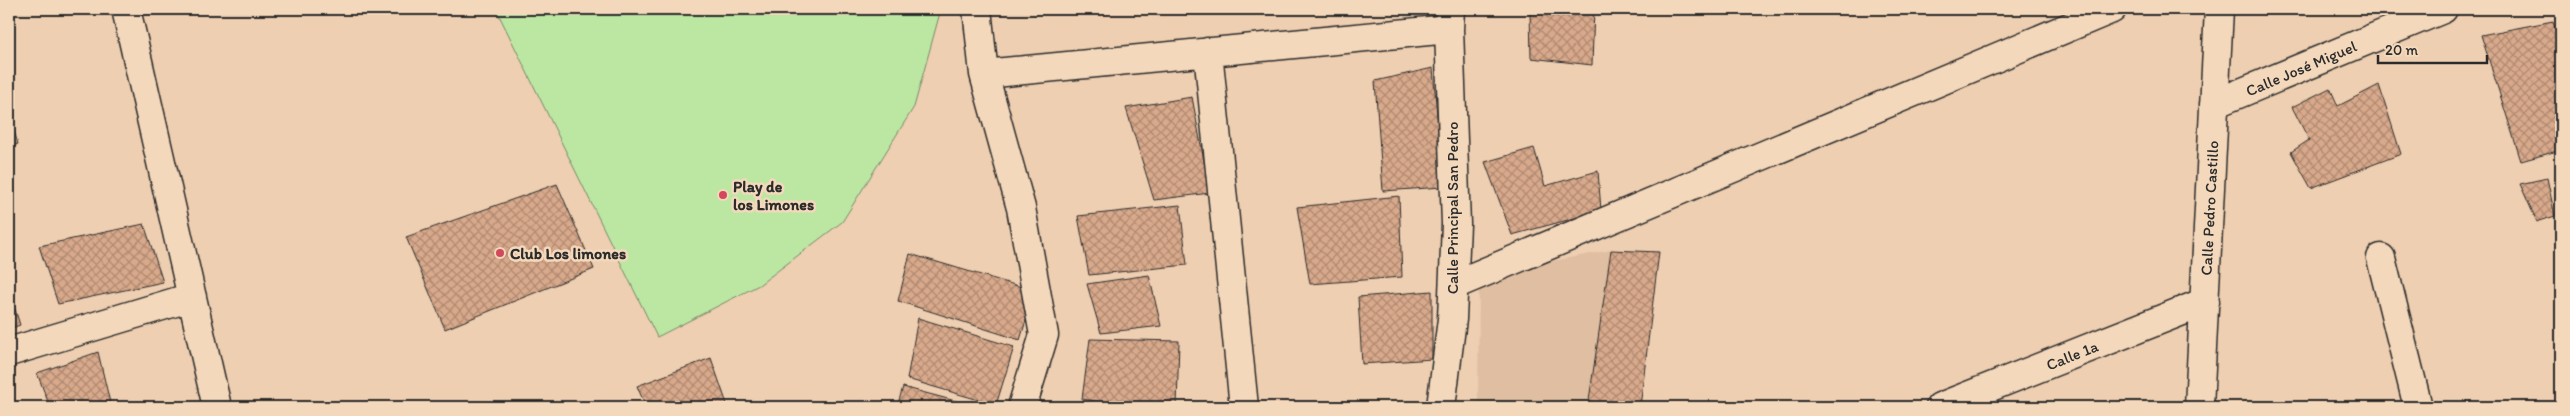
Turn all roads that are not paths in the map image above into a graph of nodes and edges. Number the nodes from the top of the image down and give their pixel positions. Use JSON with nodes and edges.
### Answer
{"nodes":[{"id":1,"x":126,"y":9,"type":"edge"},
{"id":2,"x":977,"y":9,"type":"edge"},
{"id":3,"x":2112,"y":9,"type":"edge"},
{"id":4,"x":2219,"y":9,"type":"edge"},
{"id":5,"x":2443,"y":9,"type":"edge"},
{"id":6,"x":1449,"y":19,"type":"edge"},
{"id":7,"x":1208,"y":52,"type":"junction"},
{"id":8,"x":984,"y":74,"type":"junction"},
{"id":9,"x":2214,"y":104,"type":"junction"},
{"id":10,"x":2381,"y":258,"type":"dead end"},
{"id":11,"x":1454,"y":285,"type":"junction"},
{"id":12,"x":192,"y":297,"type":"junction"},
{"id":13,"x":2205,"y":302,"type":"junction"},
{"id":14,"x":9,"y":352,"type":"edge"},
{"id":15,"x":217,"y":407,"type":"edge"},
{"id":16,"x":1022,"y":407,"type":"edge"},
{"id":17,"x":1244,"y":407,"type":"edge"},
{"id":18,"x":1440,"y":407,"type":"edge"},
{"id":19,"x":1940,"y":407,"type":"edge"},
{"id":20,"x":2199,"y":407,"type":"edge"},
{"id":21,"x":2418,"y":407,"type":"edge"}],
"edges":[{"from":1,"to":12,"type":"street"},
{"from":2,"to":8,"type":"street"},
{"from":3,"to":11,"type":"street"},
{"from":4,"to":9,"type":"street","name":"Calle Pedro Castillo"},
{"from":5,"to":9,"type":"street","name":"Calle José Miguel"},
{"from":6,"to":7,"type":"street"},
{"from":6,"to":11,"type":"street","name":"Calle Principal San Pedro"},
{"from":7,"to":8,"type":"street"},
{"from":7,"to":17,"type":"street"},
{"from":8,"to":16,"type":"street"},
{"from":9,"to":13,"type":"street","name":"Calle Pedro Castillo"},
{"from":10,"to":21,"type":"street"},
{"from":11,"to":18,"type":"street","name":"Calle Principal San Pedro"},
{"from":12,"to":14,"type":"street"},
{"from":12,"to":15,"type":"street"},
{"from":13,"to":19,"type":"street","name":"Calle 1a"},
{"from":13,"to":20,"type":"street","name":"Calle Pedro Castillo"}]}
